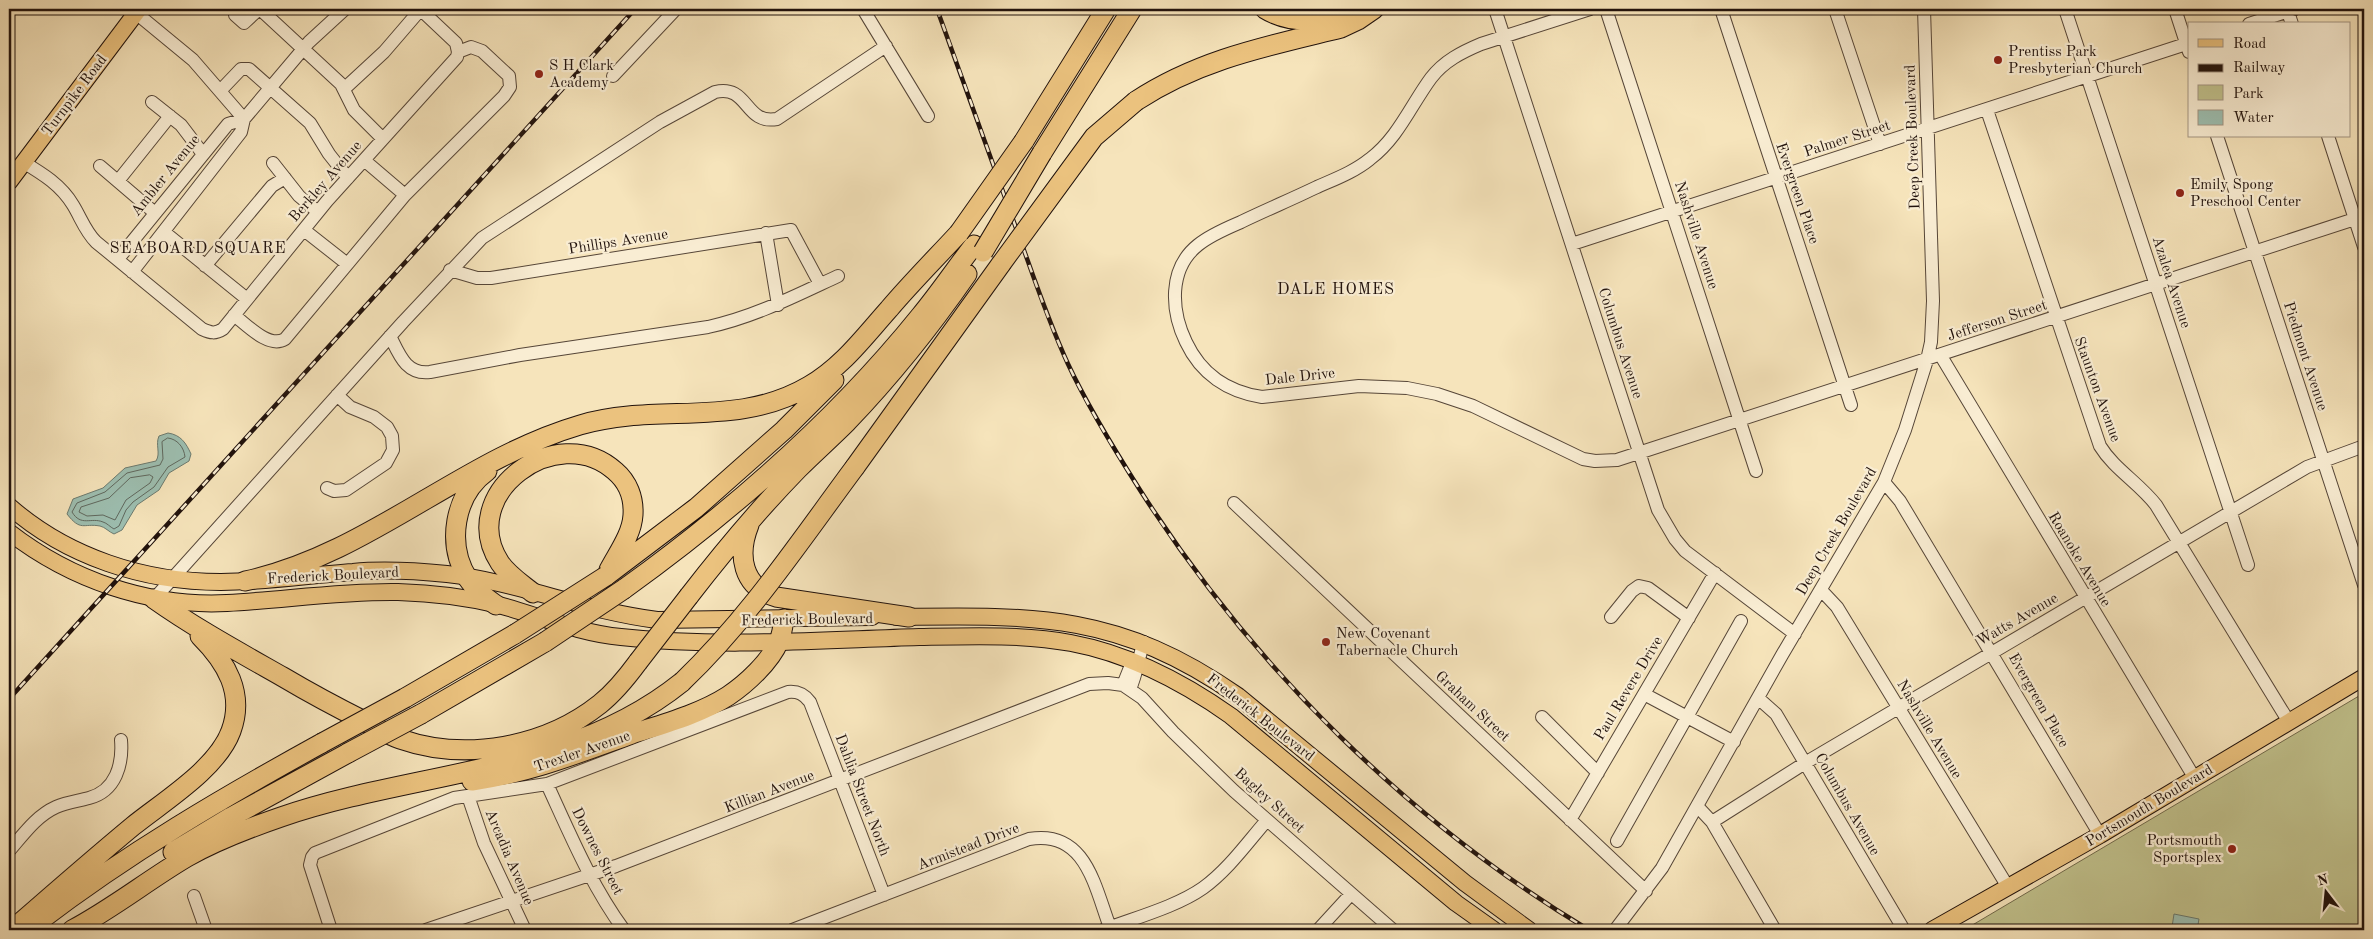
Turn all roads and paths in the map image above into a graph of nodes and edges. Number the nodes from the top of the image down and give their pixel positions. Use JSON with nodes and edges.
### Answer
{"nodes":[{"id":1,"x":240,"y":9,"type":"edge"},
{"id":2,"x":260,"y":9,"type":"edge"},
{"id":3,"x":345,"y":9,"type":"edge"},
{"id":4,"x":420,"y":9,"type":"edge"},
{"id":5,"x":676,"y":9,"type":"edge"},
{"id":6,"x":863,"y":9,"type":"edge"},
{"id":7,"x":1099,"y":9,"type":"edge"},
{"id":8,"x":1106,"y":9,"type":"edge"},
{"id":9,"x":1132,"y":9,"type":"edge"},
{"id":10,"x":1265,"y":9,"type":"edge"},
{"id":11,"x":1354,"y":9,"type":"edge"},
{"id":12,"x":1374,"y":9,"type":"edge"},
{"id":13,"x":1495,"y":9,"type":"edge"},
{"id":14,"x":1590,"y":9,"type":"edge"},
{"id":15,"x":1606,"y":9,"type":"edge"},
{"id":16,"x":1721,"y":9,"type":"edge"},
{"id":17,"x":1835,"y":9,"type":"edge"},
{"id":18,"x":1924,"y":9,"type":"edge"},
{"id":19,"x":2065,"y":9,"type":"edge"},
{"id":20,"x":2175,"y":9,"type":"edge"},
{"id":21,"x":2290,"y":10,"type":"edge"},
{"id":22,"x":137,"y":11,"type":"edge"},
{"id":23,"x":2255,"y":22,"type":"edge"},
{"id":24,"x":1504,"y":37,"type":"junction"},
{"id":25,"x":886,"y":46,"type":"junction"},
{"id":26,"x":2188,"y":46,"type":"edge"},
{"id":27,"x":304,"y":48,"type":"junction"},
{"id":28,"x":458,"y":52,"type":"junction"},
{"id":29,"x":613,"y":76,"type":"dead end"},
{"id":30,"x":2088,"y":77,"type":"junction"},
{"id":31,"x":271,"y":87,"type":"junction"},
{"id":32,"x":344,"y":88,"type":"junction"},
{"id":33,"x":220,"y":91,"type":"junction"},
{"id":34,"x":152,"y":102,"type":"dead end"},
{"id":35,"x":1987,"y":110,"type":"junction"},
{"id":36,"x":170,"y":116,"type":"junction"},
{"id":37,"x":928,"y":116,"type":"dead end"},
{"id":38,"x":244,"y":119,"type":"junction"},
{"id":39,"x":1928,"y":129,"type":"junction"},
{"id":40,"x":2218,"y":138,"type":"edge"},
{"id":41,"x":2329,"y":138,"type":"edge"},
{"id":42,"x":383,"y":139,"type":"junction"},
{"id":43,"x":1024,"y":141,"type":"junction"},
{"id":44,"x":1880,"y":144,"type":"junction"},
{"id":45,"x":203,"y":154,"type":"junction"},
{"id":46,"x":364,"y":160,"type":"junction"},
{"id":47,"x":23,"y":162,"type":"junction"},
{"id":48,"x":273,"y":163,"type":"dead end"},
{"id":49,"x":100,"y":166,"type":"dead end"},
{"id":50,"x":285,"y":178,"type":"junction"},
{"id":51,"x":348,"y":178,"type":"junction"},
{"id":52,"x":1776,"y":179,"type":"junction"},
{"id":53,"x":118,"y":181,"type":"junction"},
{"id":54,"x":9,"y":182,"type":"edge"},
{"id":55,"x":405,"y":195,"type":"junction"},
{"id":56,"x":318,"y":212,"type":"junction"},
{"id":57,"x":1673,"y":212,"type":"junction"},
{"id":58,"x":156,"y":213,"type":"junction"},
{"id":59,"x":2360,"y":218,"type":"edge"},
{"id":60,"x":304,"y":230,"type":"junction"},
{"id":61,"x":164,"y":232,"type":"junction"},
{"id":62,"x":766,"y":233,"type":"junction"},
{"id":63,"x":959,"y":233,"type":"junction"},
{"id":64,"x":1572,"y":244,"type":"junction"},
{"id":65,"x":2364,"y":247,"type":"edge"},
{"id":66,"x":978,"y":249,"type":"junction"},
{"id":67,"x":2254,"y":252,"type":"junction"},
{"id":68,"x":118,"y":259,"type":"junction"},
{"id":69,"x":346,"y":263,"type":"junction"},
{"id":70,"x":205,"y":266,"type":"junction"},
{"id":71,"x":450,"y":270,"type":"junction"},
{"id":72,"x":132,"y":272,"type":"junction"},
{"id":73,"x":838,"y":276,"type":"dead end"},
{"id":74,"x":820,"y":284,"type":"junction"},
{"id":75,"x":2155,"y":284,"type":"junction"},
{"id":76,"x":247,"y":299,"type":"junction"},
{"id":77,"x":778,"y":304,"type":"junction"},
{"id":78,"x":234,"y":315,"type":"junction"},
{"id":79,"x":2055,"y":318,"type":"junction"},
{"id":80,"x":390,"y":336,"type":"junction"},
{"id":81,"x":1941,"y":356,"type":"junction"},
{"id":82,"x":1927,"y":360,"type":"junction"},
{"id":83,"x":1845,"y":387,"type":"junction"},
{"id":84,"x":337,"y":395,"type":"junction"},
{"id":85,"x":1852,"y":405,"type":"dead end"},
{"id":86,"x":1740,"y":421,"type":"junction"},
{"id":87,"x":2364,"y":446,"type":"edge"},
{"id":88,"x":518,"y":448,"type":"junction"},
{"id":89,"x":1640,"y":453,"type":"junction"},
{"id":90,"x":2323,"y":460,"type":"junction"},
{"id":91,"x":1756,"y":471,"type":"dead end"},
{"id":92,"x":1884,"y":482,"type":"junction"},
{"id":93,"x":327,"y":488,"type":"dead end"},
{"id":94,"x":1234,"y":504,"type":"dead end"},
{"id":95,"x":9,"y":506,"type":"edge"},
{"id":96,"x":2230,"y":513,"type":"junction"},
{"id":97,"x":751,"y":520,"type":"junction"},
{"id":98,"x":9,"y":532,"type":"edge"},
{"id":99,"x":2179,"y":543,"type":"junction"},
{"id":100,"x":2248,"y":565,"type":"dead end"},
{"id":101,"x":1715,"y":574,"type":"junction"},
{"id":102,"x":606,"y":576,"type":"junction"},
{"id":103,"x":467,"y":577,"type":"junction"},
{"id":104,"x":170,"y":579,"type":"junction"},
{"id":105,"x":245,"y":581,"type":"junction"},
{"id":106,"x":2364,"y":585,"type":"edge"},
{"id":107,"x":1821,"y":590,"type":"junction"},
{"id":108,"x":533,"y":593,"type":"junction"},
{"id":109,"x":2085,"y":598,"type":"junction"},
{"id":110,"x":154,"y":599,"type":"junction"},
{"id":111,"x":496,"y":605,"type":"junction"},
{"id":112,"x":909,"y":617,"type":"junction"},
{"id":113,"x":1611,"y":617,"type":"dead end"},
{"id":114,"x":1689,"y":618,"type":"junction"},
{"id":115,"x":784,"y":619,"type":"junction"},
{"id":116,"x":183,"y":620,"type":"junction"},
{"id":117,"x":1741,"y":621,"type":"dead end"},
{"id":118,"x":1795,"y":634,"type":"junction"},
{"id":119,"x":779,"y":642,"type":"junction"},
{"id":120,"x":1144,"y":642,"type":"junction"},
{"id":121,"x":1992,"y":652,"type":"junction"},
{"id":122,"x":1136,"y":663,"type":"junction"},
{"id":123,"x":2364,"y":677,"type":"edge"},
{"id":124,"x":1126,"y":687,"type":"junction"},
{"id":125,"x":1644,"y":694,"type":"junction"},
{"id":126,"x":1758,"y":698,"type":"junction"},
{"id":127,"x":811,"y":706,"type":"joint"},
{"id":128,"x":1898,"y":708,"type":"junction"},
{"id":129,"x":1542,"y":717,"type":"dead end"},
{"id":130,"x":1687,"y":717,"type":"junction"},
{"id":131,"x":2289,"y":722,"type":"junction"},
{"id":132,"x":121,"y":740,"type":"dead end"},
{"id":133,"x":1734,"y":742,"type":"junction"},
{"id":134,"x":1805,"y":763,"type":"junction"},
{"id":135,"x":1598,"y":773,"type":"junction"},
{"id":136,"x":2194,"y":777,"type":"junction"},
{"id":137,"x":840,"y":781,"type":"junction"},
{"id":138,"x":548,"y":784,"type":"junction"},
{"id":139,"x":386,"y":789,"type":"junction"},
{"id":140,"x":468,"y":796,"type":"junction"},
{"id":141,"x":1697,"y":806,"type":"junction"},
{"id":142,"x":1267,"y":820,"type":"junction"},
{"id":143,"x":1570,"y":820,"type":"junction"},
{"id":144,"x":1712,"y":822,"type":"junction"},
{"id":145,"x":2100,"y":835,"type":"junction"},
{"id":146,"x":1616,"y":842,"type":"dead end"},
{"id":147,"x":9,"y":851,"type":"edge"},
{"id":148,"x":590,"y":875,"type":"junction"},
{"id":149,"x":2008,"y":887,"type":"junction"},
{"id":150,"x":1646,"y":891,"type":"junction"},
{"id":151,"x":1351,"y":894,"type":"junction"},
{"id":152,"x":884,"y":895,"type":"junction"},
{"id":153,"x":194,"y":896,"type":"dead end"},
{"id":154,"x":511,"y":902,"type":"junction"},
{"id":155,"x":439,"y":928,"type":"edge"},
{"id":156,"x":1108,"y":929,"type":"edge"},
{"id":157,"x":12,"y":930,"type":"edge"},
{"id":158,"x":28,"y":930,"type":"edge"},
{"id":159,"x":62,"y":930,"type":"edge"},
{"id":160,"x":72,"y":930,"type":"edge"},
{"id":161,"x":206,"y":930,"type":"edge"},
{"id":162,"x":331,"y":930,"type":"edge"},
{"id":163,"x":426,"y":930,"type":"edge"},
{"id":164,"x":525,"y":930,"type":"edge"},
{"id":165,"x":624,"y":930,"type":"edge"},
{"id":166,"x":792,"y":930,"type":"edge"},
{"id":167,"x":1318,"y":930,"type":"edge"},
{"id":168,"x":1393,"y":930,"type":"edge"},
{"id":169,"x":1494,"y":930,"type":"edge"},
{"id":170,"x":1529,"y":930,"type":"edge"},
{"id":171,"x":1615,"y":930,"type":"edge"},
{"id":172,"x":1775,"y":930,"type":"edge"},
{"id":173,"x":1904,"y":930,"type":"edge"},
{"id":174,"x":1932,"y":930,"type":"edge"}],
"edges":[{"from":1,"to":2,"type":"street"},
{"from":2,"to":27,"type":"street"},
{"from":3,"to":27,"type":"street","name":"Ambler Avenue"},
{"from":4,"to":28,"type":"street"},
{"from":4,"to":32,"type":"street"},
{"from":5,"to":29,"type":"street"},
{"from":6,"to":25,"type":"street"},
{"from":7,"to":43,"type":"highway"},
{"from":8,"to":43,"type":"highway"},
{"from":9,"to":66,"type":"highway","bridge":true},
{"from":10,"to":11,"type":"highway"},
{"from":12,"to":139,"type":"highway","bridge":true},
{"from":13,"to":24,"type":"street","name":"Columbus Avenue"},
{"from":14,"to":24,"type":"street","name":"Dale Drive"},
{"from":15,"to":57,"type":"street","name":"Nashville Avenue"},
{"from":16,"to":52,"type":"street","name":"Evergreen Place"},
{"from":17,"to":44,"type":"street"},
{"from":18,"to":39,"type":"street","name":"Deep Creek Boulevard"},
{"from":19,"to":30,"type":"street","name":"Azalea Avenue"},
{"from":20,"to":26,"type":"street"},
{"from":21,"to":23,"type":"street"},
{"from":22,"to":33,"type":"street"},
{"from":22,"to":47,"type":"main road","name":"Turnpike Road"},
{"from":24,"to":64,"type":"street","name":"Columbus Avenue"},
{"from":24,"to":89,"type":"street","name":"Dale Drive"},
{"from":25,"to":37,"type":"street"},
{"from":25,"to":71,"type":"street"},
{"from":26,"to":30,"type":"street","name":"Palmer Street"},
{"from":27,"to":31,"type":"street","name":"Ambler Avenue"},
{"from":27,"to":32,"type":"street"},
{"from":28,"to":42,"type":"street","name":"Berkley Avenue"},
{"from":28,"to":55,"type":"street"},
{"from":30,"to":35,"type":"street","name":"Palmer Street"},
{"from":30,"to":75,"type":"street","name":"Azalea Avenue"},
{"from":31,"to":33,"type":"street"},
{"from":31,"to":38,"type":"street","name":"Ambler Avenue"},
{"from":31,"to":51,"type":"street"},
{"from":32,"to":42,"type":"street"},
{"from":33,"to":38,"type":"street"},
{"from":34,"to":36,"type":"street"},
{"from":35,"to":39,"type":"street","name":"Palmer Street"},
{"from":35,"to":79,"type":"street","name":"Staunton Avenue"},
{"from":36,"to":45,"type":"street"},
{"from":36,"to":53,"type":"street"},
{"from":38,"to":45,"type":"street","name":"Ambler Avenue"},
{"from":38,"to":61,"type":"street","name":"Ambler Avenue"},
{"from":39,"to":44,"type":"street","name":"Palmer Street"},
{"from":39,"to":82,"type":"street","name":"Deep Creek Boulevard"},
{"from":40,"to":67,"type":"street","name":"Piedmont Avenue"},
{"from":41,"to":59,"type":"street"},
{"from":42,"to":46,"type":"street","name":"Berkley Avenue"},
{"from":43,"to":63,"type":"highway","bridge":true},
{"from":44,"to":52,"type":"street","name":"Palmer Street"},
{"from":45,"to":58,"type":"street","name":"Ambler Avenue"},
{"from":46,"to":51,"type":"street","name":"Berkley Avenue"},
{"from":46,"to":55,"type":"street"},
{"from":47,"to":54,"type":"main road","name":"Turnpike Road"},
{"from":47,"to":68,"type":"street"},
{"from":48,"to":50,"type":"street"},
{"from":49,"to":53,"type":"street"},
{"from":50,"to":56,"type":"street"},
{"from":50,"to":70,"type":"street"},
{"from":51,"to":56,"type":"street","name":"Berkley Avenue"},
{"from":52,"to":57,"type":"street","name":"Palmer Street"},
{"from":52,"to":83,"type":"street","name":"Evergreen Place"},
{"from":53,"to":58,"type":"street"},
{"from":55,"to":69,"type":"street"},
{"from":56,"to":60,"type":"street","name":"Berkley Avenue"},
{"from":57,"to":64,"type":"street","name":"Palmer Street"},
{"from":57,"to":86,"type":"street","name":"Nashville Avenue"},
{"from":58,"to":68,"type":"street","name":"Ambler Avenue"},
{"from":59,"to":65,"type":"street"},
{"from":59,"to":67,"type":"street","name":"Jefferson Street"},
{"from":60,"to":69,"type":"street"},
{"from":60,"to":76,"type":"street","name":"Berkley Avenue"},
{"from":61,"to":70,"type":"street"},
{"from":61,"to":72,"type":"street","name":"Ambler Avenue"},
{"from":62,"to":71,"type":"street","name":"Phillips Avenue"},
{"from":62,"to":74,"type":"street","name":"Phillips Avenue"},
{"from":62,"to":77,"type":"street"},
{"from":63,"to":88,"type":"highway"},
{"from":63,"to":102,"type":"highway"},
{"from":64,"to":89,"type":"street","name":"Columbus Avenue"},
{"from":66,"to":97,"type":"highway"},
{"from":66,"to":159,"type":"highway","bridge":true},
{"from":67,"to":75,"type":"street","name":"Jefferson Street"},
{"from":67,"to":90,"type":"street","name":"Piedmont Avenue"},
{"from":68,"to":72,"type":"street"},
{"from":69,"to":78,"type":"street"},
{"from":70,"to":76,"type":"street"},
{"from":71,"to":80,"type":"street"},
{"from":72,"to":78,"type":"street","name":"Berkley Avenue"},
{"from":73,"to":74,"type":"street"},
{"from":74,"to":77,"type":"street"},
{"from":75,"to":79,"type":"street","name":"Jefferson Street"},
{"from":75,"to":96,"type":"street","name":"Azalea Avenue"},
{"from":76,"to":78,"type":"street","name":"Berkley Avenue"},
{"from":77,"to":80,"type":"street"},
{"from":79,"to":81,"type":"street","name":"Jefferson Street"},
{"from":79,"to":99,"type":"street","name":"Staunton Avenue"},
{"from":80,"to":84,"type":"street"},
{"from":81,"to":82,"type":"street","name":"Jefferson Street"},
{"from":81,"to":109,"type":"street","name":"Roanoke Avenue"},
{"from":82,"to":83,"type":"street","name":"Jefferson Street"},
{"from":82,"to":92,"type":"street","name":"Deep Creek Boulevard"},
{"from":83,"to":85,"type":"street","name":"Evergreen Place"},
{"from":83,"to":86,"type":"street","name":"Jefferson Street"},
{"from":84,"to":93,"type":"street"},
{"from":84,"to":104,"type":"street"},
{"from":86,"to":89,"type":"street","name":"Jefferson Street"},
{"from":86,"to":91,"type":"street","name":"Nashville Avenue"},
{"from":87,"to":90,"type":"street","name":"Watts Avenue"},
{"from":88,"to":103,"type":"highway"},
{"from":88,"to":105,"type":"highway"},
{"from":89,"to":101,"type":"street","name":"Columbus Avenue"},
{"from":90,"to":96,"type":"street","name":"Watts Avenue"},
{"from":90,"to":106,"type":"street","name":"Piedmont Avenue"},
{"from":92,"to":107,"type":"street","name":"Deep Creek Boulevard"},
{"from":92,"to":121,"type":"street","name":"Evergreen Place"},
{"from":94,"to":143,"type":"street","name":"Graham Street"},
{"from":95,"to":104,"type":"main road","name":"Frederick Boulevard"},
{"from":96,"to":99,"type":"street","name":"Watts Avenue"},
{"from":96,"to":100,"type":"street","name":"Azalea Avenue"},
{"from":97,"to":112,"type":"highway"},
{"from":97,"to":116,"type":"highway","bridge":true},
{"from":98,"to":110,"type":"main road","name":"Frederick Boulevard"},
{"from":99,"to":109,"type":"street","name":"Watts Avenue"},
{"from":99,"to":131,"type":"street","name":"Staunton Avenue"},
{"from":101,"to":114,"type":"street","name":"Paul Revere Drive"},
{"from":101,"to":118,"type":"street","name":"Columbus Avenue"},
{"from":102,"to":108,"type":"highway"},
{"from":102,"to":158,"type":"highway","bridge":true},
{"from":103,"to":105,"type":"main road","name":"Frederick Boulevard"},
{"from":103,"to":108,"type":"main road","name":"Frederick Boulevard"},
{"from":103,"to":111,"type":"highway"},
{"from":104,"to":105,"type":"main road","name":"Frederick Boulevard"},
{"from":104,"to":110,"type":"street"},
{"from":107,"to":118,"type":"street","name":"Deep Creek Boulevard"},
{"from":107,"to":128,"type":"street","name":"Nashville Avenue"},
{"from":108,"to":115,"type":"main road","name":"Frederick Boulevard"},
{"from":109,"to":121,"type":"street","name":"Watts Avenue"},
{"from":109,"to":136,"type":"street","name":"Roanoke Avenue"},
{"from":110,"to":111,"type":"main road","name":"Frederick Boulevard"},
{"from":110,"to":116,"type":"highway"},
{"from":111,"to":119,"type":"main road","name":"Frederick Boulevard"},
{"from":112,"to":115,"type":"main road","name":"Frederick Boulevard"},
{"from":112,"to":120,"type":"main road","name":"Frederick Boulevard"},
{"from":113,"to":114,"type":"street"},
{"from":114,"to":125,"type":"street","name":"Paul Revere Drive"},
{"from":115,"to":119,"type":"highway"},
{"from":116,"to":157,"type":"highway"},
{"from":117,"to":130,"type":"street"},
{"from":118,"to":126,"type":"street","name":"Deep Creek Boulevard"},
{"from":119,"to":122,"type":"main road","name":"Frederick Boulevard"},
{"from":119,"to":139,"type":"highway"},
{"from":120,"to":122,"type":"street"},
{"from":120,"to":170,"type":"main road","name":"Frederick Boulevard"},
{"from":121,"to":128,"type":"street","name":"Watts Avenue"},
{"from":121,"to":145,"type":"street","name":"Evergreen Place"},
{"from":122,"to":124,"type":"street"},
{"from":122,"to":169,"type":"main road","name":"Frederick Boulevard"},
{"from":123,"to":131,"type":"main road","name":"Portsmouth Boulevard"},
{"from":124,"to":137,"type":"street","name":"Killian Avenue"},
{"from":124,"to":142,"type":"street","name":"Bagley Street"},
{"from":125,"to":130,"type":"street"},
{"from":125,"to":135,"type":"street","name":"Paul Revere Drive"},
{"from":126,"to":133,"type":"street","name":"Deep Creek Boulevard"},
{"from":126,"to":134,"type":"street","name":"Columbus Avenue"},
{"from":127,"to":137,"type":"street","name":"Dahlia Street North"},
{"from":127,"to":138,"type":"street","name":"Trexler Avenue"},
{"from":128,"to":134,"type":"street","name":"Watts Avenue"},
{"from":128,"to":149,"type":"street","name":"Nashville Avenue"},
{"from":129,"to":135,"type":"street"},
{"from":130,"to":133,"type":"street"},
{"from":130,"to":146,"type":"street"},
{"from":131,"to":136,"type":"main road","name":"Portsmouth Boulevard"},
{"from":132,"to":147,"type":"street"},
{"from":133,"to":141,"type":"street","name":"Deep Creek Boulevard"},
{"from":134,"to":144,"type":"street","name":"Watts Avenue"},
{"from":134,"to":173,"type":"street","name":"Columbus Avenue"},
{"from":135,"to":143,"type":"street","name":"Paul Revere Drive"},
{"from":136,"to":145,"type":"main road","name":"Portsmouth Boulevard"},
{"from":137,"to":148,"type":"street","name":"Killian Avenue"},
{"from":137,"to":152,"type":"street","name":"Dahlia Street North"},
{"from":138,"to":140,"type":"street","name":"Trexler Avenue"},
{"from":138,"to":148,"type":"street","name":"Downes Street"},
{"from":139,"to":160,"type":"highway"},
{"from":140,"to":154,"type":"street","name":"Arcadia Avenue"},
{"from":140,"to":162,"type":"street","name":"Trexler Avenue"},
{"from":141,"to":144,"type":"street"},
{"from":141,"to":150,"type":"street","name":"Deep Creek Boulevard"},
{"from":142,"to":151,"type":"street","name":"Bagley Street"},
{"from":142,"to":156,"type":"street","name":"Armistead Drive"},
{"from":143,"to":150,"type":"street","name":"Graham Street"},
{"from":144,"to":172,"type":"street"},
{"from":145,"to":149,"type":"main road","name":"Portsmouth Boulevard"},
{"from":148,"to":154,"type":"street","name":"Killian Avenue"},
{"from":148,"to":165,"type":"street","name":"Downes Street"},
{"from":149,"to":174,"type":"main road","name":"Portsmouth Boulevard"},
{"from":150,"to":171,"type":"street","name":"Deep Creek Boulevard"},
{"from":151,"to":167,"type":"street"},
{"from":151,"to":168,"type":"street","name":"Bagley Street"},
{"from":152,"to":156,"type":"street","name":"Armistead Drive"},
{"from":152,"to":166,"type":"street","name":"Armistead Drive"},
{"from":153,"to":161,"type":"street"},
{"from":154,"to":155,"type":"street","name":"Killian Avenue"},
{"from":154,"to":164,"type":"street","name":"Arcadia Avenue"},
{"from":155,"to":163,"type":"street","name":"Killian Avenue"}]}
